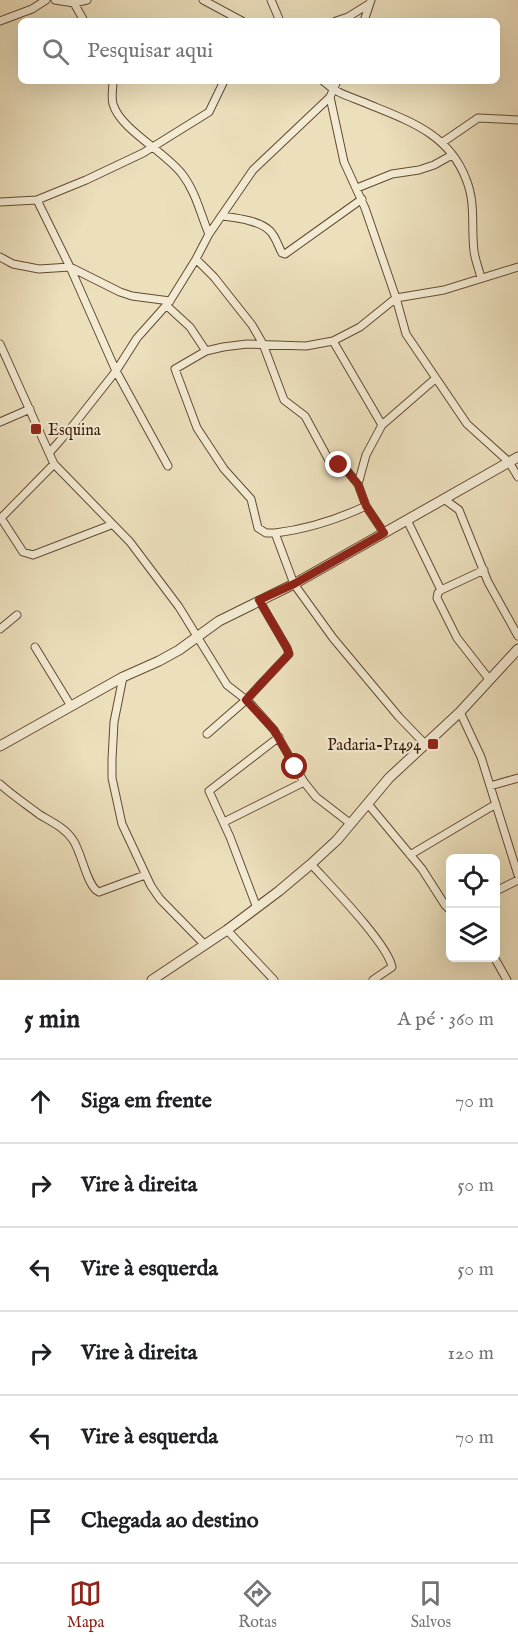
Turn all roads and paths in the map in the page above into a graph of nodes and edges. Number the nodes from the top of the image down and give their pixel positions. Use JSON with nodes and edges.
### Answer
{"nodes":[{"id":1,"x":46,"y":0,"type":"edge"},
{"id":2,"x":55,"y":0,"type":"edge"},
{"id":3,"x":87,"y":0,"type":"edge"},
{"id":4,"x":203,"y":0,"type":"edge"},
{"id":5,"x":271,"y":0,"type":"edge"},
{"id":6,"x":370,"y":2,"type":"edge"},
{"id":7,"x":74,"y":3,"type":"junction"},
{"id":8,"x":82,"y":18,"type":"edge"},
{"id":9,"x":235,"y":18,"type":"edge"},
{"id":10,"x":279,"y":18,"type":"edge"},
{"id":11,"x":345,"y":18,"type":"edge"},
{"id":12,"x":365,"y":18,"type":"edge"},
{"id":13,"x":0,"y":21,"type":"edge"},
{"id":14,"x":113,"y":84,"type":"edge"},
{"id":15,"x":223,"y":84,"type":"edge"},
{"id":16,"x":325,"y":84,"type":"edge"},
{"id":17,"x":336,"y":84,"type":"edge"},
{"id":18,"x":331,"y":94,"type":"junction"},
{"id":19,"x":518,"y":120,"type":"edge"},
{"id":20,"x":443,"y":142,"type":"junction"},
{"id":21,"x":154,"y":147,"type":"junction"},
{"id":22,"x":452,"y":155,"type":"junction"},
{"id":23,"x":357,"y":188,"type":"junction"},
{"id":24,"x":37,"y":200,"type":"junction"},
{"id":25,"x":362,"y":200,"type":"junction"},
{"id":26,"x":0,"y":202,"type":"edge"},
{"id":27,"x":222,"y":216,"type":"junction"},
{"id":28,"x":209,"y":234,"type":"junction"},
{"id":29,"x":0,"y":257,"type":"edge"},
{"id":30,"x":196,"y":259,"type":"junction"},
{"id":31,"x":70,"y":267,"type":"junction"},
{"id":32,"x":518,"y":267,"type":"edge"},
{"id":33,"x":481,"y":278,"type":"junction"},
{"id":34,"x":396,"y":298,"type":"junction"},
{"id":35,"x":168,"y":303,"type":"junction"},
{"id":36,"x":333,"y":340,"type":"junction"},
{"id":37,"x":0,"y":344,"type":"edge"},
{"id":38,"x":263,"y":344,"type":"junction"},
{"id":39,"x":206,"y":351,"type":"junction"},
{"id":40,"x":116,"y":371,"type":"junction"},
{"id":41,"x":435,"y":379,"type":"junction"},
{"id":42,"x":30,"y":409,"type":"junction"},
{"id":43,"x":0,"y":422,"type":"edge"},
{"id":44,"x":381,"y":426,"type":"junction"},
{"id":45,"x":50,"y":452,"type":"junction"},
{"id":46,"x":514,"y":460,"type":"edge"},
{"id":47,"x":54,"y":464,"type":"junction"},
{"id":48,"x":168,"y":466,"type":"dead end"},
{"id":49,"x":518,"y":477,"type":"edge"},
{"id":50,"x":358,"y":484,"type":"junction"},
{"id":51,"x":444,"y":499,"type":"junction"},
{"id":52,"x":366,"y":506,"type":"junction"},
{"id":53,"x":0,"y":519,"type":"edge"},
{"id":54,"x":407,"y":520,"type":"junction"},
{"id":55,"x":111,"y":525,"type":"junction"},
{"id":56,"x":275,"y":533,"type":"junction"},
{"id":57,"x":384,"y":533,"type":"junction"},
{"id":58,"x":484,"y":570,"type":"junction"},
{"id":59,"x":294,"y":584,"type":"junction"},
{"id":60,"x":441,"y":590,"type":"junction"},
{"id":61,"x":259,"y":600,"type":"junction"},
{"id":62,"x":17,"y":615,"type":"dead end"},
{"id":63,"x":0,"y":629,"type":"edge"},
{"id":64,"x":198,"y":636,"type":"junction"},
{"id":65,"x":518,"y":636,"type":"edge"},
{"id":66,"x":35,"y":647,"type":"dead end"},
{"id":67,"x":518,"y":649,"type":"edge"},
{"id":68,"x":123,"y":677,"type":"junction"},
{"id":69,"x":489,"y":679,"type":"junction"},
{"id":70,"x":246,"y":700,"type":"junction"},
{"id":71,"x":71,"y":706,"type":"junction"},
{"id":72,"x":460,"y":712,"type":"junction"},
{"id":73,"x":207,"y":734,"type":"dead end"},
{"id":74,"x":279,"y":737,"type":"junction"},
{"id":75,"x":425,"y":744,"type":"junction"},
{"id":76,"x":0,"y":746,"type":"edge"},
{"id":77,"x":518,"y":778,"type":"edge"},
{"id":78,"x":304,"y":782,"type":"junction"},
{"id":79,"x":0,"y":783,"type":"edge"},
{"id":80,"x":490,"y":786,"type":"junction"},
{"id":81,"x":368,"y":804,"type":"junction"},
{"id":82,"x":496,"y":804,"type":"junction"},
{"id":83,"x":224,"y":822,"type":"junction"},
{"id":84,"x":351,"y":824,"type":"junction"},
{"id":85,"x":410,"y":855,"type":"junction"},
{"id":86,"x":311,"y":864,"type":"junction"},
{"id":87,"x":518,"y":874,"type":"edge"},
{"id":88,"x":145,"y":875,"type":"junction"},
{"id":89,"x":518,"y":880,"type":"edge"},
{"id":90,"x":500,"y":889,"type":"edge"},
{"id":91,"x":257,"y":908,"type":"junction"},
{"id":92,"x":449,"y":908,"type":"edge"},
{"id":93,"x":227,"y":930,"type":"junction"},
{"id":94,"x":205,"y":945,"type":"junction"},
{"id":95,"x":497,"y":962,"type":"edge"},
{"id":96,"x":152,"y":980,"type":"edge"},
{"id":97,"x":274,"y":980,"type":"edge"},
{"id":98,"x":372,"y":980,"type":"edge"},
{"id":99,"x":507,"y":980,"type":"edge"}],
"edges":[{"from":1,"to":13,"type":"street"},
{"from":2,"to":7,"type":"street"},
{"from":3,"to":7,"type":"street"},
{"from":4,"to":9,"type":"street"},
{"from":5,"to":10,"type":"street"},
{"from":6,"to":11,"type":"street"},
{"from":6,"to":12,"type":"street"},
{"from":7,"to":8,"type":"street"},
{"from":14,"to":21,"type":"street"},
{"from":15,"to":21,"type":"street"},
{"from":16,"to":18,"type":"street"},
{"from":17,"to":18,"type":"street"},
{"from":18,"to":20,"type":"street"},
{"from":18,"to":23,"type":"street"},
{"from":18,"to":27,"type":"street"},
{"from":19,"to":20,"type":"street"},
{"from":20,"to":22,"type":"street"},
{"from":21,"to":24,"type":"street"},
{"from":21,"to":28,"type":"street"},
{"from":22,"to":23,"type":"street"},
{"from":22,"to":33,"type":"street"},
{"from":23,"to":25,"type":"street"},
{"from":24,"to":26,"type":"street"},
{"from":24,"to":31,"type":"street"},
{"from":25,"to":27,"type":"street"},
{"from":25,"to":34,"type":"street"},
{"from":27,"to":28,"type":"street"},
{"from":28,"to":30,"type":"street"},
{"from":29,"to":31,"type":"street"},
{"from":30,"to":35,"type":"street"},
{"from":30,"to":38,"type":"street"},
{"from":31,"to":35,"type":"street"},
{"from":31,"to":40,"type":"street"},
{"from":32,"to":33,"type":"street"},
{"from":33,"to":34,"type":"street"},
{"from":34,"to":36,"type":"street"},
{"from":34,"to":41,"type":"street"},
{"from":35,"to":39,"type":"street"},
{"from":35,"to":40,"type":"street"},
{"from":36,"to":38,"type":"street"},
{"from":36,"to":44,"type":"street"},
{"from":37,"to":42,"type":"street"},
{"from":38,"to":39,"type":"street"},
{"from":38,"to":50,"type":"street"},
{"from":39,"to":56,"type":"street"},
{"from":40,"to":45,"type":"street"},
{"from":40,"to":48,"type":"street"},
{"from":41,"to":44,"type":"street"},
{"from":41,"to":46,"type":"street"},
{"from":42,"to":43,"type":"street"},
{"from":42,"to":45,"type":"street"},
{"from":44,"to":50,"type":"street"},
{"from":45,"to":47,"type":"street"},
{"from":46,"to":49,"type":"street"},
{"from":46,"to":51,"type":"street"},
{"from":47,"to":53,"type":"street"},
{"from":47,"to":55,"type":"street"},
{"from":50,"to":52,"type":"street"},
{"from":51,"to":54,"type":"street"},
{"from":51,"to":58,"type":"street"},
{"from":52,"to":56,"type":"street"},
{"from":52,"to":57,"type":"street"},
{"from":53,"to":55,"type":"street"},
{"from":54,"to":57,"type":"street"},
{"from":54,"to":60,"type":"street"},
{"from":55,"to":64,"type":"street"},
{"from":56,"to":59,"type":"street"},
{"from":57,"to":59,"type":"street"},
{"from":58,"to":60,"type":"street"},
{"from":58,"to":65,"type":"street"},
{"from":59,"to":61,"type":"street"},
{"from":59,"to":75,"type":"street"},
{"from":60,"to":69,"type":"street"},
{"from":61,"to":64,"type":"street"},
{"from":61,"to":70,"type":"street"},
{"from":62,"to":63,"type":"street"},
{"from":64,"to":68,"type":"street"},
{"from":64,"to":70,"type":"street"},
{"from":66,"to":71,"type":"street"},
{"from":67,"to":69,"type":"street"},
{"from":68,"to":71,"type":"street"},
{"from":68,"to":88,"type":"street"},
{"from":69,"to":72,"type":"street"},
{"from":70,"to":73,"type":"street"},
{"from":70,"to":74,"type":"street"},
{"from":71,"to":76,"type":"street"},
{"from":72,"to":75,"type":"street"},
{"from":72,"to":80,"type":"street"},
{"from":74,"to":78,"type":"street"},
{"from":74,"to":83,"type":"street"},
{"from":75,"to":81,"type":"street"},
{"from":77,"to":80,"type":"street"},
{"from":78,"to":83,"type":"street"},
{"from":78,"to":84,"type":"street"},
{"from":79,"to":88,"type":"street"},
{"from":80,"to":82,"type":"street"},
{"from":81,"to":84,"type":"street"},
{"from":81,"to":85,"type":"street"},
{"from":82,"to":85,"type":"street"},
{"from":82,"to":87,"type":"street"},
{"from":83,"to":91,"type":"street"},
{"from":84,"to":86,"type":"street"},
{"from":85,"to":92,"type":"street"},
{"from":86,"to":91,"type":"street"},
{"from":86,"to":98,"type":"street"},
{"from":88,"to":94,"type":"street"},
{"from":89,"to":90,"type":"street"},
{"from":91,"to":93,"type":"street"},
{"from":93,"to":94,"type":"street"},
{"from":93,"to":97,"type":"street"},
{"from":94,"to":96,"type":"street"},
{"from":95,"to":99,"type":"street"}]}
